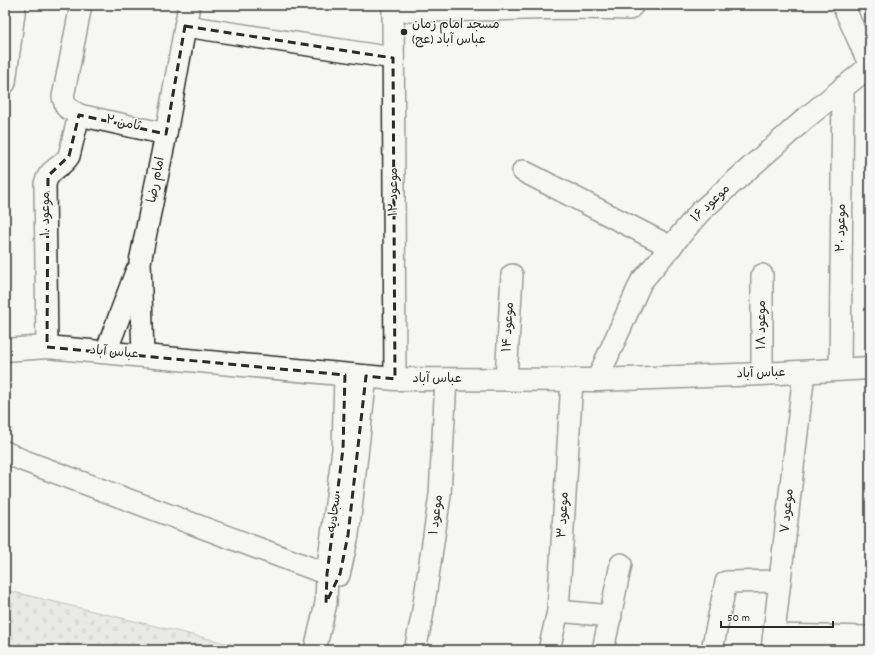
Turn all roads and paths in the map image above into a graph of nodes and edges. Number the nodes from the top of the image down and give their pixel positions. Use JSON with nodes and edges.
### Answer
{"nodes":[{"id":1,"x":15,"y":5,"type":"edge"},
{"id":2,"x":81,"y":5,"type":"edge"},
{"id":3,"x":189,"y":5,"type":"edge"},
{"id":4,"x":634,"y":5,"type":"edge"},
{"id":5,"x":843,"y":5,"type":"edge"},
{"id":6,"x":393,"y":8,"type":"edge"},
{"id":7,"x":458,"y":8,"type":"edge"},
{"id":8,"x":510,"y":8,"type":"edge"},
{"id":9,"x":185,"y":26,"type":"junction"},
{"id":10,"x":394,"y":58,"type":"junction"},
{"id":11,"x":870,"y":66,"type":"edge"},
{"id":12,"x":5,"y":83,"type":"edge"},
{"id":13,"x":843,"y":87,"type":"junction"},
{"id":14,"x":79,"y":115,"type":"junction"},
{"id":15,"x":166,"y":134,"type":"junction"},
{"id":16,"x":523,"y":171,"type":"dead end"},
{"id":17,"x":671,"y":247,"type":"junction"},
{"id":18,"x":140,"y":262,"type":"junction"},
{"id":19,"x":762,"y":275,"type":"dead end"},
{"id":20,"x":512,"y":276,"type":"dead end"},
{"id":21,"x":47,"y":347,"type":"junction"},
{"id":22,"x":5,"y":350,"type":"edge"},
{"id":23,"x":106,"y":352,"type":"junction"},
{"id":24,"x":143,"y":356,"type":"junction"},
{"id":25,"x":870,"y":368,"type":"edge"},
{"id":26,"x":840,"y":369,"type":"junction"},
{"id":27,"x":804,"y":372,"type":"junction"},
{"id":28,"x":762,"y":374,"type":"junction"},
{"id":29,"x":345,"y":376,"type":"junction"},
{"id":30,"x":366,"y":376,"type":"junction"},
{"id":31,"x":395,"y":379,"type":"junction"},
{"id":32,"x":446,"y":379,"type":"junction"},
{"id":33,"x":506,"y":379,"type":"junction"},
{"id":34,"x":572,"y":380,"type":"junction"},
{"id":35,"x":597,"y":380,"type":"junction"},
{"id":36,"x":5,"y":452,"type":"edge"},
{"id":37,"x":621,"y":564,"type":"dead end"},
{"id":38,"x":327,"y":574,"type":"junction"},
{"id":39,"x":780,"y":581,"type":"junction"},
{"id":40,"x":326,"y":603,"type":"junction"},
{"id":41,"x":558,"y":611,"type":"junction"},
{"id":42,"x":611,"y":616,"type":"junction"},
{"id":43,"x":870,"y":637,"type":"edge"},
{"id":44,"x":773,"y":643,"type":"edge"},
{"id":45,"x":315,"y":650,"type":"edge"},
{"id":46,"x":415,"y":650,"type":"edge"},
{"id":47,"x":549,"y":650,"type":"edge"},
{"id":48,"x":603,"y":650,"type":"edge"},
{"id":49,"x":712,"y":650,"type":"edge"}],
"edges":[{"from":1,"to":12,"type":"street"},
{"from":2,"to":14,"type":"street"},
{"from":3,"to":9,"type":"street","name":"امام رضا"},
{"from":4,"to":8,"type":"street"},
{"from":5,"to":11,"type":"street"},
{"from":6,"to":7,"type":"street"},
{"from":6,"to":10,"type":"street","name":"موعود ۱۲"},
{"from":7,"to":8,"type":"street"},
{"from":9,"to":10,"type":"street"},
{"from":9,"to":15,"type":"street","name":"امام رضا"},
{"from":10,"to":31,"type":"street","name":"موعود ۱۲"},
{"from":11,"to":13,"type":"street","name":"موعود ۱۶"},
{"from":13,"to":17,"type":"street","name":"موعود ۱۶"},
{"from":13,"to":26,"type":"street","name":"موعود ۲۰"},
{"from":14,"to":15,"type":"street","name":"ثامن ۲"},
{"from":14,"to":21,"type":"street","name":"موعود ۱۰"},
{"from":15,"to":18,"type":"street","name":"امام رضا"},
{"from":16,"to":17,"type":"street"},
{"from":17,"to":35,"type":"street","name":"موعود ۱۶"},
{"from":18,"to":23,"type":"street"},
{"from":18,"to":24,"type":"street","name":"امام رضا"},
{"from":19,"to":28,"type":"street","name":"موعود ۱۸"},
{"from":20,"to":33,"type":"street","name":"موعود ۱۴"},
{"from":21,"to":22,"type":"main road","name":"عباس آباد"},
{"from":21,"to":23,"type":"main road","name":"عباس آباد"},
{"from":23,"to":24,"type":"main road","name":"عباس آباد"},
{"from":24,"to":29,"type":"main road","name":"عباس آباد"},
{"from":25,"to":26,"type":"main road","name":"عباس آباد"},
{"from":26,"to":27,"type":"main road","name":"عباس آباد"},
{"from":27,"to":28,"type":"main road","name":"عباس آباد"},
{"from":27,"to":39,"type":"street","name":"موعود ۷"},
{"from":28,"to":35,"type":"main road","name":"عباس آباد"},
{"from":29,"to":30,"type":"main road","name":"عباس آباد"},
{"from":29,"to":38,"type":"street","name":"سجادیه"},
{"from":30,"to":31,"type":"main road","name":"عباس آباد"},
{"from":30,"to":40,"type":"street"},
{"from":31,"to":32,"type":"main road","name":"عباس آباد"},
{"from":32,"to":33,"type":"main road","name":"عباس آباد"},
{"from":32,"to":46,"type":"street","name":"موعود ۱"},
{"from":33,"to":34,"type":"main road","name":"عباس آباد"},
{"from":34,"to":35,"type":"main road","name":"عباس آباد"},
{"from":34,"to":41,"type":"street","name":"موعود ۳"},
{"from":36,"to":38,"type":"street"},
{"from":37,"to":42,"type":"street"},
{"from":38,"to":40,"type":"street","name":"سجادیه"},
{"from":39,"to":44,"type":"street","name":"موعود ۷"},
{"from":39,"to":49,"type":"street"},
{"from":40,"to":45,"type":"street","name":"سجادیه"},
{"from":41,"to":42,"type":"street"},
{"from":41,"to":47,"type":"street","name":"موعود ۳"},
{"from":42,"to":48,"type":"street"},
{"from":43,"to":44,"type":"street"}]}
